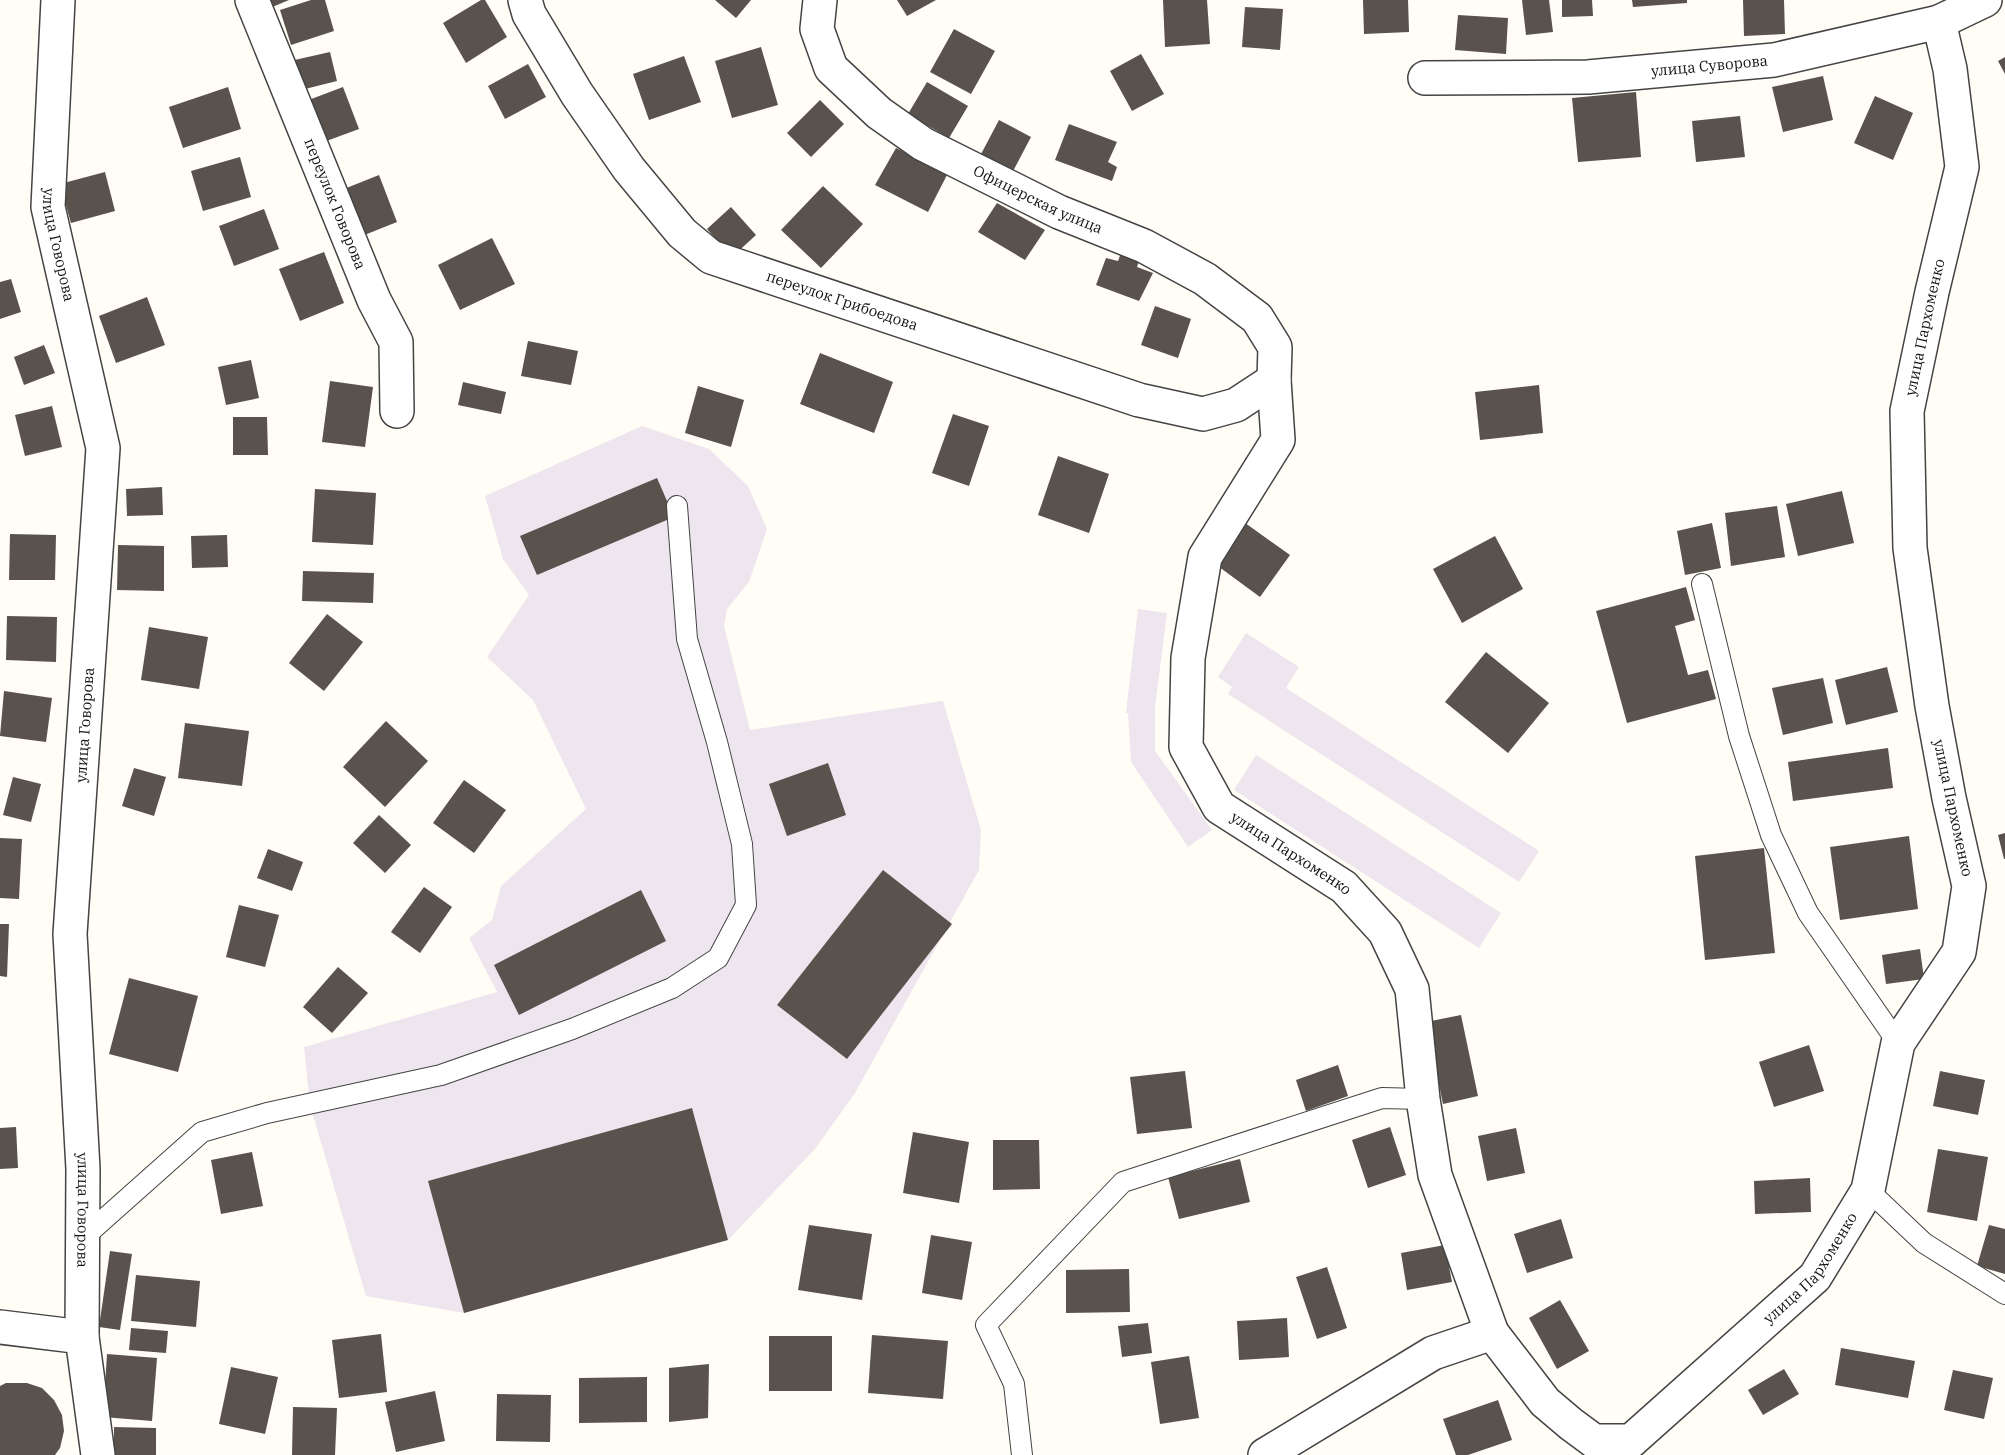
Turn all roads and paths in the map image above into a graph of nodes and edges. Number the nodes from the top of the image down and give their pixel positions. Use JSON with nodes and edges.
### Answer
{"nodes":[{"id":1,"x":58,"y":0,"type":"edge"},
{"id":2,"x":252,"y":0,"type":"edge"},
{"id":3,"x":525,"y":0,"type":"edge"},
{"id":4,"x":820,"y":0,"type":"edge"},
{"id":5,"x":1986,"y":0,"type":"edge"},
{"id":6,"x":1939,"y":22,"type":"junction"},
{"id":7,"x":1425,"y":78,"type":"dead end"},
{"id":8,"x":1274,"y":380,"type":"junction"},
{"id":9,"x":397,"y":411,"type":"dead end"},
{"id":10,"x":677,"y":506,"type":"dead end"},
{"id":11,"x":1702,"y":584,"type":"dead end"},
{"id":12,"x":1898,"y":1043,"type":"junction"},
{"id":13,"x":1423,"y":1099,"type":"junction"},
{"id":14,"x":1868,"y":1190,"type":"junction"},
{"id":15,"x":84,"y":1237,"type":"junction"},
{"id":16,"x":2005,"y":1294,"type":"edge"},
{"id":17,"x":0,"y":1327,"type":"edge"},
{"id":18,"x":1492,"y":1333,"type":"junction"},
{"id":19,"x":82,"y":1337,"type":"junction"},
{"id":20,"x":98,"y":1455,"type":"edge"},
{"id":21,"x":1022,"y":1455,"type":"edge"},
{"id":22,"x":1265,"y":1455,"type":"edge"}],
"edges":[{"from":1,"to":15,"type":"street","name":"улица Говорова"},
{"from":2,"to":9,"type":"street","name":"переулок Говорова"},
{"from":3,"to":8,"type":"street","name":"переулок Грибоедова"},
{"from":4,"to":8,"type":"street","name":"Офицерская улица"},
{"from":5,"to":6,"type":"street","name":"улица Суворова"},
{"from":6,"to":7,"type":"street","name":"улица Суворова"},
{"from":6,"to":12,"type":"street","name":"улица Пархоменко"},
{"from":8,"to":13,"type":"street","name":"улица Пархоменко"},
{"from":10,"to":15,"type":"lane"},
{"from":11,"to":12,"type":"lane"},
{"from":12,"to":14,"type":"street","name":"улица Пархоменко"},
{"from":13,"to":18,"type":"street","name":"улица Пархоменко"},
{"from":13,"to":21,"type":"lane"},
{"from":14,"to":16,"type":"lane"},
{"from":14,"to":18,"type":"street","name":"улица Пархоменко"},
{"from":15,"to":19,"type":"street","name":"улица Говорова"},
{"from":17,"to":19,"type":"street"},
{"from":18,"to":22,"type":"street"},
{"from":19,"to":20,"type":"street","name":"улица Говорова"}]}
